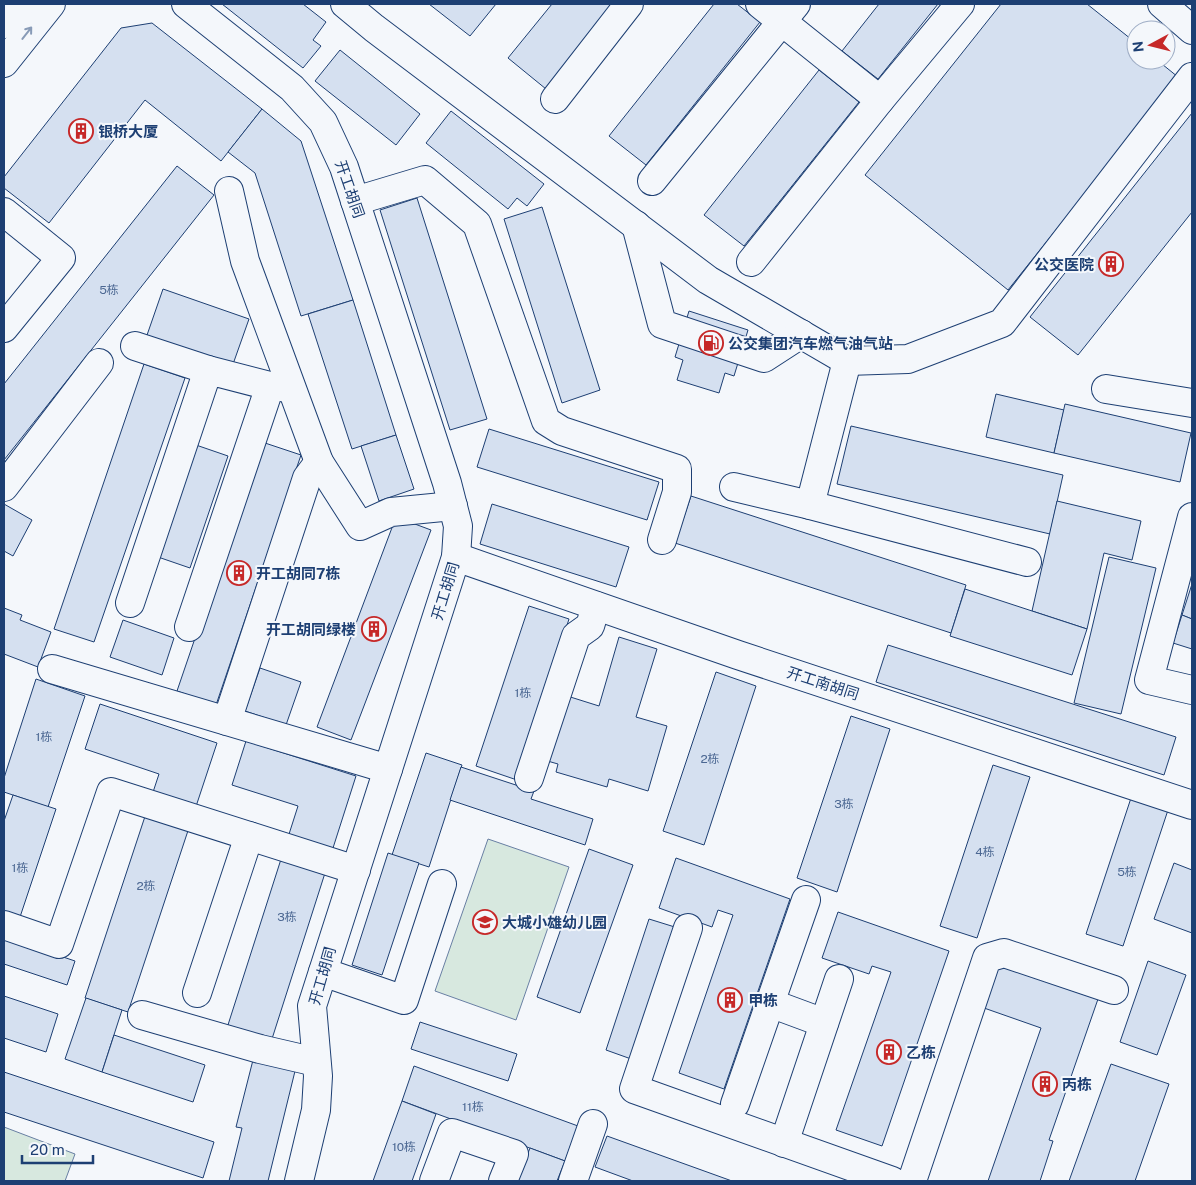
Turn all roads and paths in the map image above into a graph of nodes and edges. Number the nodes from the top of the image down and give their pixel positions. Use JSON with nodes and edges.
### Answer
{"nodes":[{"id":1,"x":20,"y":4,"type":"edge"},
{"id":2,"x":51,"y":4,"type":"edge"},
{"id":3,"x":186,"y":4,"type":"edge"},
{"id":4,"x":345,"y":4,"type":"edge"},
{"id":5,"x":629,"y":4,"type":"edge"},
{"id":6,"x":760,"y":4,"type":"edge"},
{"id":7,"x":960,"y":4,"type":"edge"},
{"id":8,"x":1162,"y":4,"type":"edge"},
{"id":9,"x":789,"y":12,"type":"edge"},
{"id":10,"x":4,"y":24,"type":"edge"},
{"id":11,"x":1192,"y":30,"type":"edge"},
{"id":12,"x":4,"y":63,"type":"edge"},
{"id":13,"x":1192,"y":77,"type":"edge"},
{"id":14,"x":555,"y":99,"type":"dead end"},
{"id":15,"x":880,"y":100,"type":"junction"},
{"id":16,"x":652,"y":181,"type":"dead end"},
{"id":17,"x":229,"y":191,"type":"dead end"},
{"id":18,"x":355,"y":200,"type":"junction"},
{"id":19,"x":4,"y":212,"type":"edge"},
{"id":20,"x":636,"y":225,"type":"junction"},
{"id":21,"x":751,"y":262,"type":"dead end"},
{"id":22,"x":4,"y":328,"type":"edge"},
{"id":23,"x":801,"y":334,"type":"junction"},
{"id":24,"x":135,"y":346,"type":"dead end"},
{"id":25,"x":847,"y":361,"type":"junction"},
{"id":26,"x":99,"y":363,"type":"dead end"},
{"id":27,"x":208,"y":370,"type":"junction"},
{"id":28,"x":281,"y":387,"type":"junction"},
{"id":29,"x":1106,"y":389,"type":"dead end"},
{"id":30,"x":1192,"y":403,"type":"edge"},
{"id":31,"x":319,"y":462,"type":"junction"},
{"id":32,"x":4,"y":487,"type":"edge"},
{"id":33,"x":734,"y":487,"type":"dead end"},
{"id":34,"x":810,"y":505,"type":"junction"},
{"id":35,"x":453,"y":506,"type":"junction"},
{"id":36,"x":1192,"y":517,"type":"edge"},
{"id":37,"x":662,"y":540,"type":"dead end"},
{"id":38,"x":456,"y":557,"type":"junction"},
{"id":39,"x":1027,"y":562,"type":"dead end"},
{"id":40,"x":130,"y":603,"type":"dead end"},
{"id":41,"x":596,"y":606,"type":"junction"},
{"id":42,"x":189,"y":627,"type":"dead end"},
{"id":43,"x":52,"y":669,"type":"dead end"},
{"id":44,"x":1192,"y":690,"type":"edge"},
{"id":45,"x":227,"y":721,"type":"junction"},
{"id":46,"x":388,"y":770,"type":"junction"},
{"id":47,"x":529,"y":778,"type":"dead end"},
{"id":48,"x":1192,"y":805,"type":"edge"},
{"id":49,"x":249,"y":836,"type":"junction"},
{"id":50,"x":356,"y":870,"type":"junction"},
{"id":51,"x":442,"y":884,"type":"dead end"},
{"id":52,"x":806,"y":900,"type":"dead end"},
{"id":53,"x":4,"y":925,"type":"edge"},
{"id":54,"x":688,"y":928,"type":"dead end"},
{"id":55,"x":323,"y":972,"type":"junction"},
{"id":56,"x":839,"y":978,"type":"dead end"},
{"id":57,"x":1114,"y":990,"type":"dead end"},
{"id":58,"x":197,"y":994,"type":"dead end"},
{"id":59,"x":770,"y":1003,"type":"junction"},
{"id":60,"x":142,"y":1015,"type":"dead end"},
{"id":61,"x":824,"y":1023,"type":"junction"},
{"id":62,"x":316,"y":1062,"type":"junction"},
{"id":63,"x":735,"y":1104,"type":"dead end"},
{"id":64,"x":593,"y":1124,"type":"dead end"},
{"id":65,"x":784,"y":1143,"type":"junction"},
{"id":66,"x":299,"y":1181,"type":"edge"},
{"id":67,"x":434,"y":1181,"type":"edge"},
{"id":68,"x":503,"y":1181,"type":"edge"},
{"id":69,"x":573,"y":1181,"type":"edge"},
{"id":70,"x":892,"y":1181,"type":"edge"},
{"id":71,"x":912,"y":1181,"type":"edge"}],
"edges":[{"from":1,"to":10,"type":"street"},
{"from":12,"to":2,"type":"street","one_way":true},
{"from":3,"to":18,"type":"street","name":"开工胡同"},
{"from":4,"to":20,"type":"street"},
{"from":5,"to":14,"type":"street"},
{"from":6,"to":9,"type":"street"},
{"from":7,"to":15,"type":"street"},
{"from":8,"to":11,"type":"street"},
{"from":9,"to":15,"type":"street"},
{"from":9,"to":16,"type":"street"},
{"from":13,"to":25,"type":"street"},
{"from":15,"to":21,"type":"street"},
{"from":17,"to":28,"type":"street"},
{"from":18,"to":35,"type":"street","name":"开工胡同"},
{"from":18,"to":37,"type":"street"},
{"from":19,"to":22,"type":"street"},
{"from":20,"to":23,"type":"street"},
{"from":20,"to":23,"type":"street"},
{"from":23,"to":25,"type":"street"},
{"from":24,"to":27,"type":"street"},
{"from":25,"to":34,"type":"street"},
{"from":26,"to":32,"type":"street"},
{"from":27,"to":28,"type":"street"},
{"from":27,"to":40,"type":"street"},
{"from":28,"to":31,"type":"street"},
{"from":28,"to":42,"type":"street"},
{"from":29,"to":30,"type":"street"},
{"from":31,"to":35,"type":"street"},
{"from":31,"to":45,"type":"street"},
{"from":33,"to":34,"type":"street"},
{"from":34,"to":39,"type":"street"},
{"from":35,"to":38,"type":"street","name":"开工胡同"},
{"from":36,"to":44,"type":"street"},
{"from":38,"to":41,"type":"street","name":"开工南胡同"},
{"from":38,"to":46,"type":"street","name":"开工胡同"},
{"from":41,"to":47,"type":"street"},
{"from":41,"to":48,"type":"street","name":"开工南胡同"},
{"from":43,"to":45,"type":"street"},
{"from":45,"to":46,"type":"street"},
{"from":46,"to":50,"type":"street","name":"开工胡同"},
{"from":49,"to":50,"type":"street"},
{"from":49,"to":53,"type":"street"},
{"from":49,"to":58,"type":"street"},
{"from":50,"to":55,"type":"street","name":"开工胡同"},
{"from":51,"to":55,"type":"street"},
{"from":52,"to":59,"type":"street"},
{"from":54,"to":65,"type":"street"},
{"from":55,"to":62,"type":"street","name":"开工胡同"},
{"from":56,"to":61,"type":"street"},
{"from":57,"to":71,"type":"street"},
{"from":59,"to":61,"type":"street"},
{"from":59,"to":63,"type":"street"},
{"from":60,"to":62,"type":"street"},
{"from":61,"to":65,"type":"street"},
{"from":62,"to":66,"type":"street","name":"开工胡同"},
{"from":64,"to":69,"type":"street"},
{"from":65,"to":70,"type":"street"},
{"from":67,"to":68,"type":"street"}]}
